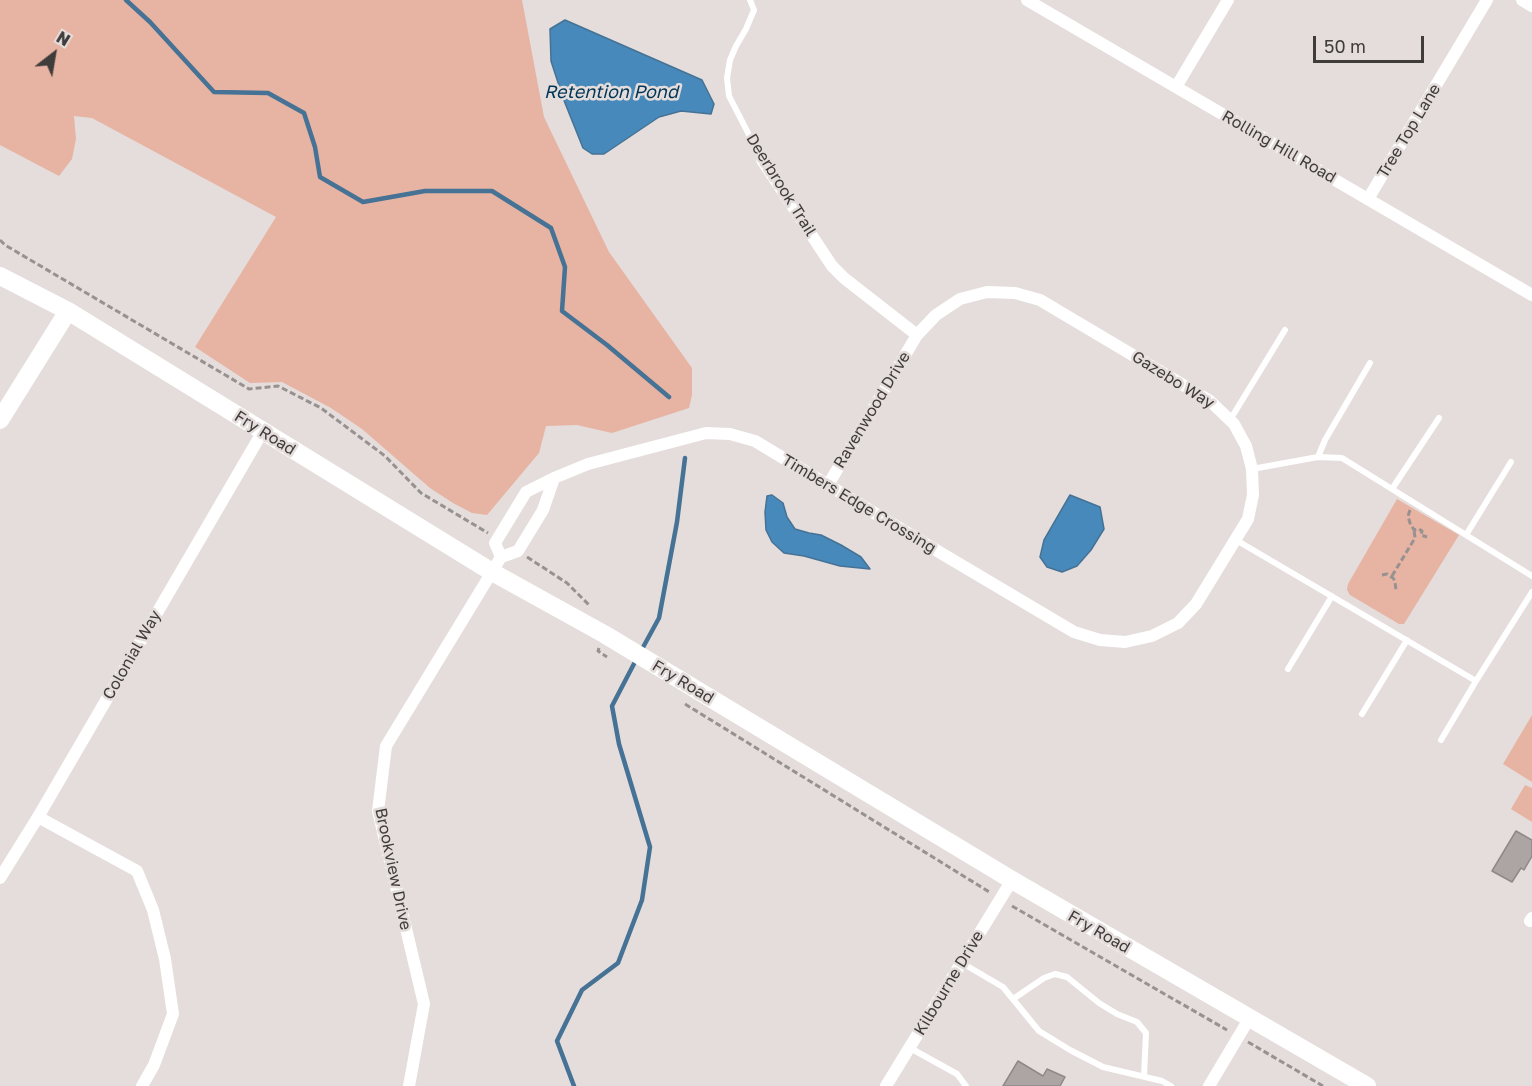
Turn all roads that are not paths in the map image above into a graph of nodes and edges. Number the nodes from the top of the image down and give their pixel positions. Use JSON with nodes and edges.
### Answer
{"nodes":[{"id":1,"x":750,"y":0,"type":"edge"},
{"id":2,"x":1027,"y":0,"type":"edge"},
{"id":3,"x":1228,"y":0,"type":"edge"},
{"id":4,"x":1487,"y":0,"type":"edge"},
{"id":5,"x":1522,"y":0,"type":"edge"},
{"id":6,"x":1532,"y":6,"type":"edge"},
{"id":7,"x":1176,"y":87,"type":"junction"},
{"id":8,"x":762,"y":160,"type":"joint"},
{"id":9,"x":1368,"y":199,"type":"junction"},
{"id":10,"x":0,"y":276,"type":"edge"},
{"id":11,"x":1532,"y":294,"type":"edge"},
{"id":12,"x":68,"y":311,"type":"junction"},
{"id":13,"x":1285,"y":330,"type":"dead end"},
{"id":14,"x":917,"y":335,"type":"junction"},
{"id":15,"x":1370,"y":363,"type":"dead end"},
{"id":16,"x":1439,"y":418,"type":"dead end"},
{"id":17,"x":0,"y":420,"type":"edge"},
{"id":18,"x":1230,"y":420,"type":"junction"},
{"id":19,"x":263,"y":431,"type":"junction"},
{"id":20,"x":1318,"y":457,"type":"junction"},
{"id":21,"x":1511,"y":462,"type":"dead end"},
{"id":22,"x":1252,"y":469,"type":"junction"},
{"id":23,"x":554,"y":478,"type":"junction"},
{"id":24,"x":828,"y":484,"type":"junction"},
{"id":25,"x":1392,"y":489,"type":"junction"},
{"id":26,"x":1466,"y":535,"type":"junction"},
{"id":27,"x":1235,"y":540,"type":"junction"},
{"id":28,"x":496,"y":564,"type":"junction"},
{"id":29,"x":1532,"y":576,"type":"edge"},
{"id":30,"x":1532,"y":592,"type":"edge"},
{"id":31,"x":1332,"y":596,"type":"junction"},
{"id":32,"x":1152,"y":636,"type":"joint"},
{"id":33,"x":1407,"y":640,"type":"junction"},
{"id":34,"x":1288,"y":669,"type":"dead end"},
{"id":35,"x":1476,"y":681,"type":"junction"},
{"id":36,"x":1362,"y":714,"type":"dead end"},
{"id":37,"x":1441,"y":740,"type":"dead end"},
{"id":38,"x":38,"y":817,"type":"junction"},
{"id":39,"x":0,"y":878,"type":"edge"},
{"id":40,"x":1012,"y":880,"type":"junction"},
{"id":41,"x":962,"y":963,"type":"junction"},
{"id":42,"x":1013,"y":999,"type":"junction"},
{"id":43,"x":1250,"y":1019,"type":"junction"},
{"id":44,"x":910,"y":1048,"type":"junction"},
{"id":45,"x":1144,"y":1076,"type":"junction"},
{"id":46,"x":142,"y":1086,"type":"edge"},
{"id":47,"x":409,"y":1086,"type":"edge"},
{"id":48,"x":886,"y":1086,"type":"edge"},
{"id":49,"x":966,"y":1086,"type":"edge"},
{"id":50,"x":1171,"y":1086,"type":"edge"},
{"id":51,"x":1209,"y":1086,"type":"edge"},
{"id":52,"x":1367,"y":1086,"type":"edge"}],
"edges":[{"from":1,"to":8,"type":"lane","name":"Deerbrook Trail"},
{"from":2,"to":7,"type":"street","name":"Rolling Hill Road"},
{"from":3,"to":7,"type":"street"},
{"from":4,"to":9,"type":"street","name":"Tree Top Lane"},
{"from":5,"to":6,"type":"street"},
{"from":7,"to":9,"type":"street","name":"Rolling Hill Road"},
{"from":8,"to":14,"type":"street","name":"Deerbrook Trail"},
{"from":9,"to":11,"type":"street","name":"Rolling Hill Road"},
{"from":10,"to":12,"type":"street","name":"Fry Road"},
{"from":12,"to":17,"type":"street"},
{"from":12,"to":19,"type":"street","name":"Fry Road"},
{"from":13,"to":18,"type":"lane"},
{"from":14,"to":18,"type":"street","name":"Gazebo Way"},
{"from":14,"to":24,"type":"street","name":"Ravenwood Drive"},
{"from":15,"to":20,"type":"lane"},
{"from":16,"to":25,"type":"lane"},
{"from":18,"to":22,"type":"street","name":"Gazebo Way"},
{"from":19,"to":28,"type":"street","name":"Fry Road"},
{"from":19,"to":38,"type":"street","name":"Colonial Way"},
{"from":20,"to":22,"type":"lane"},
{"from":20,"to":25,"type":"lane"},
{"from":21,"to":26,"type":"lane"},
{"from":22,"to":27,"type":"street","name":"Gazebo Way"},
{"from":23,"to":24,"type":"street","name":"Timbers Edge Crossing"},
{"from":23,"to":28,"type":"street"},
{"from":23,"to":28,"type":"street","name":"Timbers Edge Crossing"},
{"from":24,"to":32,"type":"street","name":"Timbers Edge Crossing"},
{"from":25,"to":26,"type":"lane"},
{"from":26,"to":29,"type":"lane"},
{"from":27,"to":31,"type":"lane"},
{"from":27,"to":32,"type":"street","name":"Gazebo Way"},
{"from":28,"to":40,"type":"street","name":"Fry Road"},
{"from":28,"to":47,"type":"street","name":"Brookview Drive"},
{"from":30,"to":35,"type":"lane"},
{"from":31,"to":33,"type":"lane"},
{"from":31,"to":34,"type":"lane"},
{"from":33,"to":35,"type":"lane"},
{"from":33,"to":36,"type":"lane"},
{"from":35,"to":37,"type":"lane"},
{"from":38,"to":39,"type":"street","name":"Colonial Way"},
{"from":38,"to":46,"type":"street"},
{"from":40,"to":41,"type":"street","name":"Kilbourne Drive"},
{"from":40,"to":43,"type":"street","name":"Fry Road"},
{"from":41,"to":42,"type":"lane"},
{"from":41,"to":44,"type":"street","name":"Kilbourne Drive"},
{"from":42,"to":45,"type":"lane"},
{"from":42,"to":45,"type":"lane"},
{"from":43,"to":51,"type":"street"},
{"from":43,"to":52,"type":"street","name":"Fry Road"},
{"from":44,"to":48,"type":"street","name":"Kilbourne Drive"},
{"from":44,"to":49,"type":"lane"},
{"from":45,"to":50,"type":"lane"}]}
